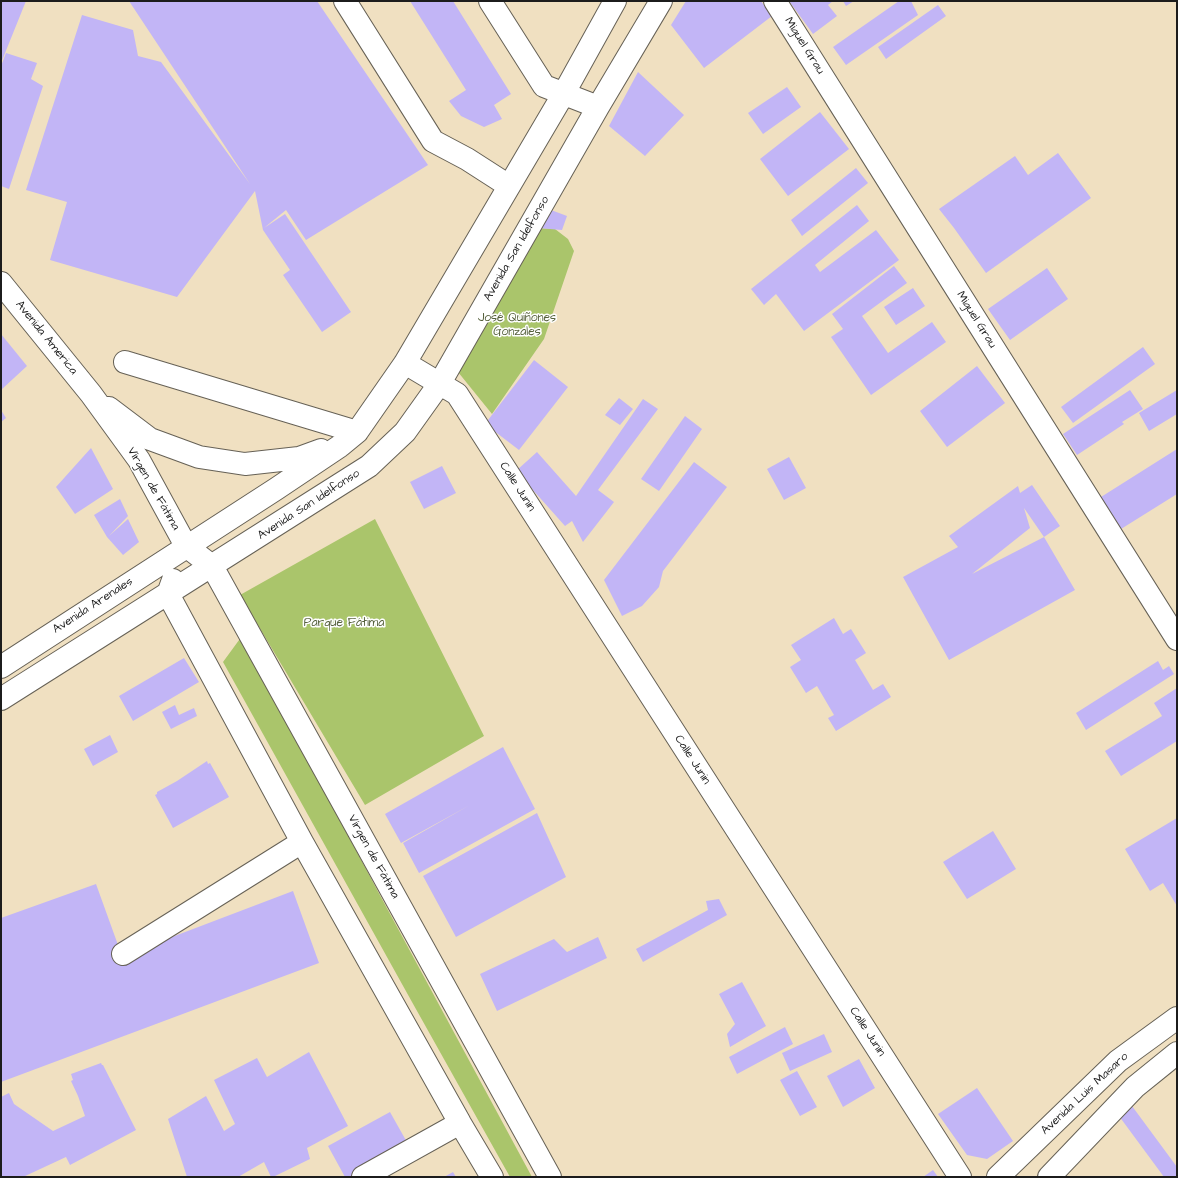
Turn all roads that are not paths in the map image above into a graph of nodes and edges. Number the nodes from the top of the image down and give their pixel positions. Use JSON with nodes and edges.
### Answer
{"nodes":[{"id":1,"x":345,"y":1,"type":"edge"},
{"id":2,"x":490,"y":1,"type":"edge"},
{"id":3,"x":615,"y":1,"type":"edge"},
{"id":4,"x":661,"y":1,"type":"edge"},
{"id":5,"x":775,"y":1,"type":"edge"},
{"id":6,"x":564,"y":93,"type":"junction"},
{"id":7,"x":598,"y":107,"type":"junction"},
{"id":8,"x":509,"y":186,"type":"junction"},
{"id":9,"x":1,"y":283,"type":"edge"},
{"id":10,"x":125,"y":362,"type":"dead end"},
{"id":11,"x":405,"y":363,"type":"junction"},
{"id":12,"x":440,"y":383,"type":"junction"},
{"id":13,"x":91,"y":394,"type":"junction"},
{"id":14,"x":352,"y":436,"type":"junction"},
{"id":15,"x":186,"y":546,"type":"junction"},
{"id":16,"x":212,"y":566,"type":"junction"},
{"id":17,"x":168,"y":594,"type":"junction"},
{"id":18,"x":1177,"y":639,"type":"edge"},
{"id":19,"x":1,"y":666,"type":"edge"},
{"id":20,"x":1,"y":699,"type":"edge"},
{"id":21,"x":302,"y":842,"type":"junction"},
{"id":22,"x":123,"y":954,"type":"dead end"},
{"id":23,"x":1177,"y":1018,"type":"edge"},
{"id":24,"x":1177,"y":1053,"type":"edge"},
{"id":25,"x":460,"y":1123,"type":"junction"},
{"id":26,"x":363,"y":1177,"type":"edge"},
{"id":27,"x":492,"y":1177,"type":"edge"},
{"id":28,"x":550,"y":1177,"type":"edge"},
{"id":29,"x":960,"y":1177,"type":"edge"},
{"id":30,"x":998,"y":1177,"type":"edge"},
{"id":31,"x":1049,"y":1177,"type":"edge"}],
"edges":[{"from":1,"to":8,"type":"street"},
{"from":2,"to":6,"type":"street"},
{"from":3,"to":6,"type":"street"},
{"from":4,"to":7,"type":"street","name":"Avenida San Idelfonso"},
{"from":5,"to":18,"type":"street","name":"Miguel Grau"},
{"from":6,"to":7,"type":"street"},
{"from":6,"to":8,"type":"street"},
{"from":7,"to":12,"type":"street","name":"Avenida San Idelfonso"},
{"from":8,"to":11,"type":"street"},
{"from":9,"to":13,"type":"street","name":"Avenida America"},
{"from":10,"to":14,"type":"street"},
{"from":11,"to":12,"type":"street","name":"Calle Junin"},
{"from":11,"to":14,"type":"street"},
{"from":12,"to":16,"type":"street","name":"Avenida San Idelfonso"},
{"from":12,"to":29,"type":"street","name":"Calle Junin"},
{"from":13,"to":14,"type":"street"},
{"from":13,"to":15,"type":"street","name":"Vírgen de Fátima"},
{"from":14,"to":15,"type":"street"},
{"from":15,"to":16,"type":"street","name":"Vírgen de Fátima"},
{"from":15,"to":17,"type":"street"},
{"from":15,"to":19,"type":"street","name":"Avenida Arenales"},
{"from":16,"to":17,"type":"street","name":"Avenida San Idelfonso"},
{"from":16,"to":28,"type":"street","name":"Vírgen de Fátima"},
{"from":17,"to":20,"type":"street","name":"Avenida San Idelfonso"},
{"from":17,"to":21,"type":"street"},
{"from":21,"to":22,"type":"street"},
{"from":21,"to":25,"type":"street"},
{"from":23,"to":30,"type":"street","name":"Avenida Luis Masaro"},
{"from":24,"to":31,"type":"street"},
{"from":25,"to":26,"type":"street"},
{"from":25,"to":27,"type":"street"}]}
